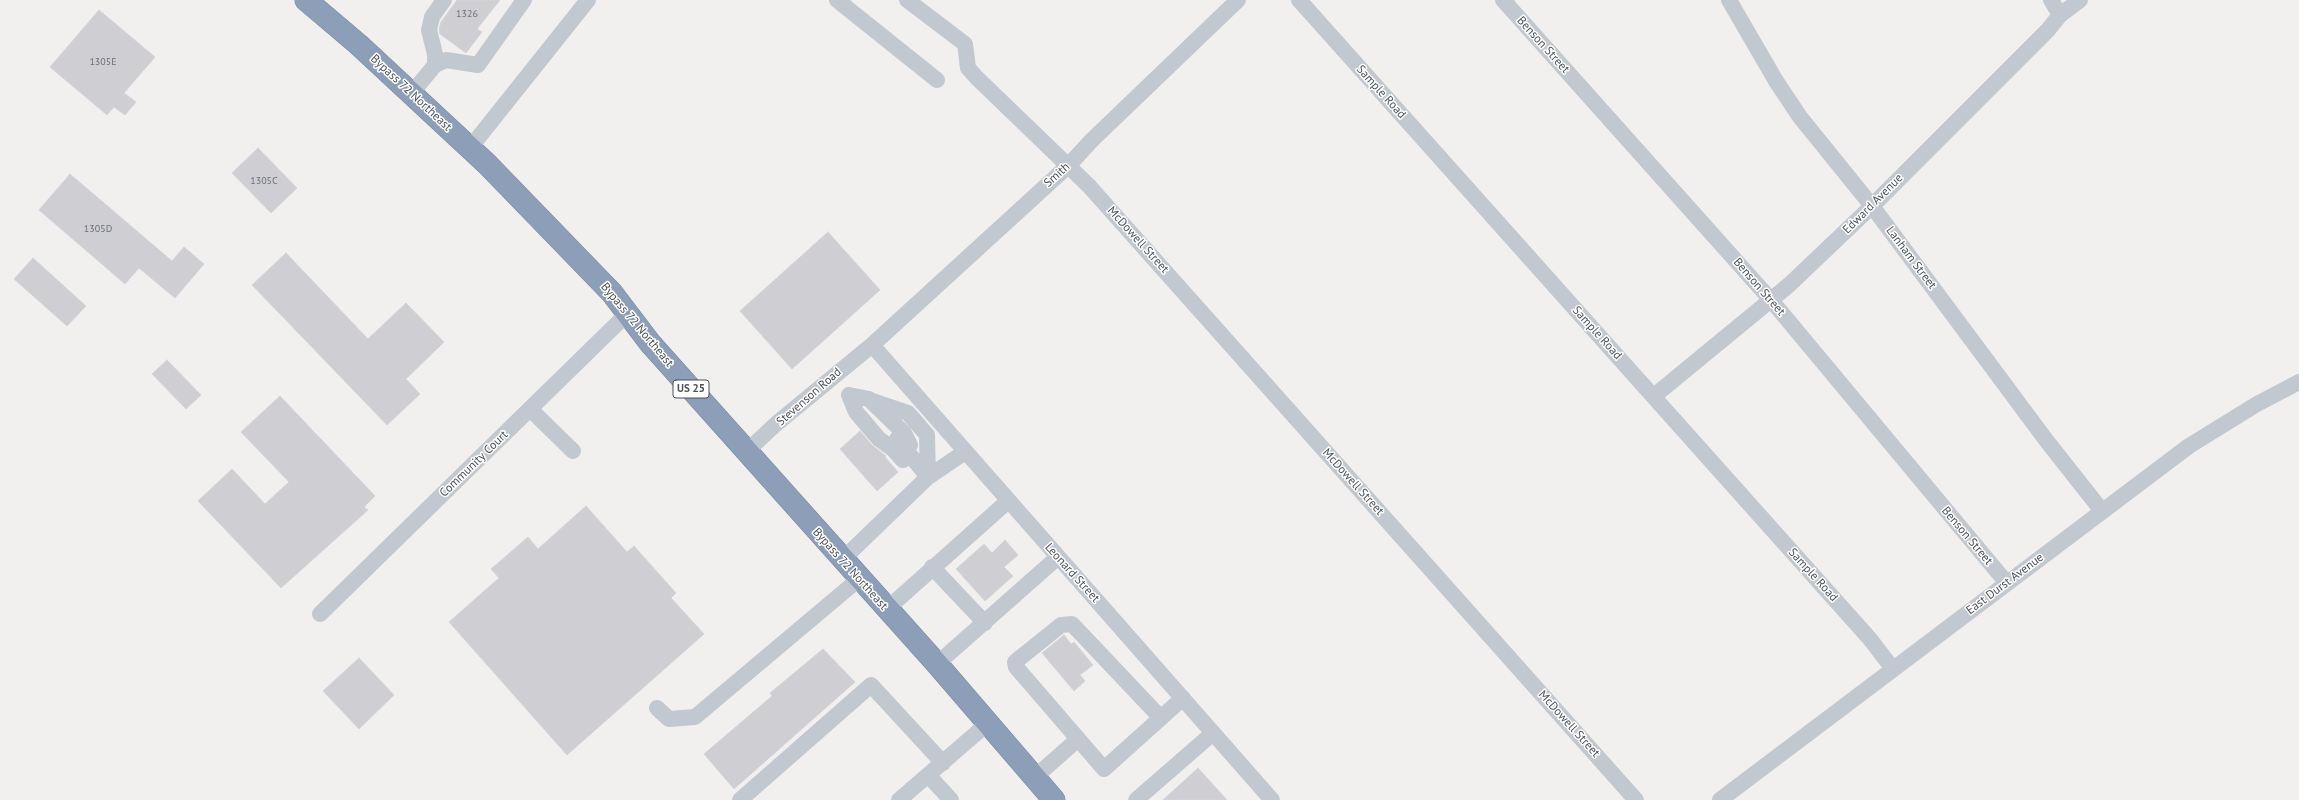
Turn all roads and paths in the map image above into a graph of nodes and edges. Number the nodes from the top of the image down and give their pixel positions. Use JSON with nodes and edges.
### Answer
{"nodes":[{"id":1,"x":306,"y":0,"type":"edge"},
{"id":2,"x":444,"y":0,"type":"edge"},
{"id":3,"x":516,"y":0,"type":"edge"},
{"id":4,"x":524,"y":0,"type":"edge"},
{"id":5,"x":588,"y":0,"type":"edge"},
{"id":6,"x":837,"y":0,"type":"edge"},
{"id":7,"x":907,"y":0,"type":"edge"},
{"id":8,"x":1238,"y":0,"type":"edge"},
{"id":9,"x":1299,"y":0,"type":"edge"},
{"id":10,"x":1503,"y":0,"type":"edge"},
{"id":11,"x":1729,"y":0,"type":"edge"},
{"id":12,"x":2051,"y":0,"type":"edge"},
{"id":13,"x":2080,"y":0,"type":"edge"},
{"id":14,"x":2060,"y":15,"type":"junction"},
{"id":15,"x":497,"y":38,"type":"junction"},
{"id":16,"x":435,"y":65,"type":"junction"},
{"id":17,"x":937,"y":80,"type":"dead end"},
{"id":18,"x":412,"y":94,"type":"junction"},
{"id":19,"x":470,"y":148,"type":"junction"},
{"id":20,"x":1069,"y":165,"type":"junction"},
{"id":21,"x":1872,"y":206,"type":"junction"},
{"id":22,"x":1771,"y":300,"type":"junction"},
{"id":23,"x":628,"y":313,"type":"junction"},
{"id":24,"x":872,"y":345,"type":"junction"},
{"id":25,"x":832,"y":377,"type":"junction"},
{"id":26,"x":2299,"y":382,"type":"edge"},
{"id":27,"x":849,"y":395,"type":"junction"},
{"id":28,"x":1654,"y":396,"type":"junction"},
{"id":29,"x":530,"y":409,"type":"junction"},
{"id":30,"x":886,"y":425,"type":"dead end"},
{"id":31,"x":897,"y":439,"type":"dead end"},
{"id":32,"x":573,"y":451,"type":"dead end"},
{"id":33,"x":746,"y":452,"type":"junction"},
{"id":34,"x":965,"y":452,"type":"junction"},
{"id":35,"x":926,"y":479,"type":"junction"},
{"id":36,"x":1008,"y":501,"type":"junction"},
{"id":37,"x":2102,"y":511,"type":"junction"},
{"id":38,"x":1058,"y":557,"type":"junction"},
{"id":39,"x":842,"y":560,"type":"junction"},
{"id":40,"x":932,"y":567,"type":"junction"},
{"id":41,"x":859,"y":579,"type":"junction"},
{"id":42,"x":2006,"y":582,"type":"junction"},
{"id":43,"x":887,"y":609,"type":"junction"},
{"id":44,"x":320,"y":614,"type":"dead end"},
{"id":45,"x":985,"y":623,"type":"junction"},
{"id":46,"x":937,"y":664,"type":"junction"},
{"id":47,"x":1893,"y":669,"type":"junction"},
{"id":48,"x":1183,"y":698,"type":"junction"},
{"id":49,"x":657,"y":708,"type":"dead end"},
{"id":50,"x":1160,"y":717,"type":"junction"},
{"id":51,"x":987,"y":724,"type":"junction"},
{"id":52,"x":1213,"y":733,"type":"junction"},
{"id":53,"x":1077,"y":740,"type":"junction"},
{"id":54,"x":942,"y":763,"type":"junction"},
{"id":55,"x":928,"y":775,"type":"junction"},
{"id":56,"x":1034,"y":778,"type":"junction"},
{"id":57,"x":1265,"y":798,"type":"edge"},
{"id":58,"x":1141,"y":799,"type":"edge"},
{"id":59,"x":740,"y":800,"type":"edge"},
{"id":60,"x":899,"y":800,"type":"edge"},
{"id":61,"x":951,"y":800,"type":"edge"},
{"id":62,"x":1054,"y":800,"type":"edge"},
{"id":63,"x":1636,"y":800,"type":"edge"},
{"id":64,"x":1720,"y":800,"type":"edge"}],
"edges":[{"from":1,"to":18,"type":"highway","name":"Bypass 72 Northeast","number":"US 25"},
{"from":2,"to":16,"type":"street"},
{"from":3,"to":15,"type":"street"},
{"from":4,"to":15,"type":"street"},
{"from":5,"to":19,"type":"street"},
{"from":6,"to":17,"type":"street"},
{"from":7,"to":20,"type":"street","name":"McDowell Street"},
{"from":8,"to":20,"type":"street","name":"Smith"},
{"from":9,"to":28,"type":"street","name":"Sample Road"},
{"from":10,"to":22,"type":"street","name":"Benson Street"},
{"from":11,"to":21,"type":"street","name":"Lanham Street"},
{"from":12,"to":14,"type":"street"},
{"from":13,"to":14,"type":"street","name":"Edward Avenue"},
{"from":14,"to":21,"type":"street","name":"Edward Avenue"},
{"from":15,"to":16,"type":"street"},
{"from":16,"to":18,"type":"street"},
{"from":18,"to":19,"type":"highway","name":"Bypass 72 Northeast","number":"US 25"},
{"from":19,"to":23,"type":"highway","name":"Bypass 72 Northeast","number":"US 25"},
{"from":20,"to":24,"type":"street","name":"Smith"},
{"from":20,"to":63,"type":"street","name":"McDowell Street"},
{"from":21,"to":22,"type":"street","name":"Edward Avenue"},
{"from":21,"to":37,"type":"street","name":"Lanham Street"},
{"from":22,"to":28,"type":"street","name":"Edward Avenue"},
{"from":22,"to":42,"type":"street","name":"Benson Street"},
{"from":23,"to":29,"type":"street","name":"Community Court"},
{"from":23,"to":33,"type":"highway","name":"Bypass 72 Northeast","number":"US 25"},
{"from":24,"to":25,"type":"street","name":"Stevenson Road"},
{"from":24,"to":34,"type":"street","name":"Leonard Street"},
{"from":25,"to":27,"type":"street"},
{"from":25,"to":33,"type":"street","name":"Stevenson Road"},
{"from":26,"to":37,"type":"street","name":"East Durst Avenue"},
{"from":27,"to":30,"type":"street"},
{"from":27,"to":35,"type":"street"},
{"from":27,"to":35,"type":"street"},
{"from":28,"to":47,"type":"street","name":"Sample Road"},
{"from":29,"to":32,"type":"street"},
{"from":29,"to":44,"type":"street","name":"Community Court"},
{"from":31,"to":35,"type":"street"},
{"from":33,"to":39,"type":"highway","name":"Bypass 72 Northeast","number":"US 25"},
{"from":34,"to":35,"type":"street"},
{"from":34,"to":36,"type":"street","name":"Leonard Street"},
{"from":35,"to":39,"type":"street"},
{"from":36,"to":38,"type":"street","name":"Leonard Street"},
{"from":36,"to":40,"type":"street"},
{"from":37,"to":42,"type":"street","name":"East Durst Avenue"},
{"from":38,"to":45,"type":"street"},
{"from":38,"to":48,"type":"street","name":"Leonard Street"},
{"from":39,"to":41,"type":"highway","name":"Bypass 72 Northeast","number":"US 25"},
{"from":40,"to":43,"type":"street"},
{"from":40,"to":45,"type":"street"},
{"from":41,"to":43,"type":"highway","name":"Bypass 72 Northeast","number":"US 25"},
{"from":41,"to":49,"type":"street"},
{"from":42,"to":47,"type":"street","name":"East Durst Avenue"},
{"from":43,"to":46,"type":"highway","name":"Bypass 72 Northeast","number":"US 25"},
{"from":45,"to":46,"type":"street"},
{"from":46,"to":51,"type":"highway","name":"Bypass 72 Northeast","number":"US 25"},
{"from":47,"to":64,"type":"street","name":"East Durst Avenue"},
{"from":48,"to":50,"type":"street"},
{"from":48,"to":52,"type":"street","name":"Leonard Street"},
{"from":50,"to":53,"type":"street"},
{"from":50,"to":53,"type":"street"},
{"from":51,"to":54,"type":"street"},
{"from":51,"to":56,"type":"highway","name":"Bypass 72 Northeast","number":"US 25"},
{"from":52,"to":57,"type":"street","name":"Leonard Street"},
{"from":52,"to":58,"type":"street"},
{"from":53,"to":56,"type":"street"},
{"from":54,"to":55,"type":"street"},
{"from":54,"to":59,"type":"street"},
{"from":55,"to":60,"type":"street"},
{"from":55,"to":61,"type":"street"},
{"from":56,"to":62,"type":"highway","name":"Bypass 72 Northeast","number":"US 25"}]}
